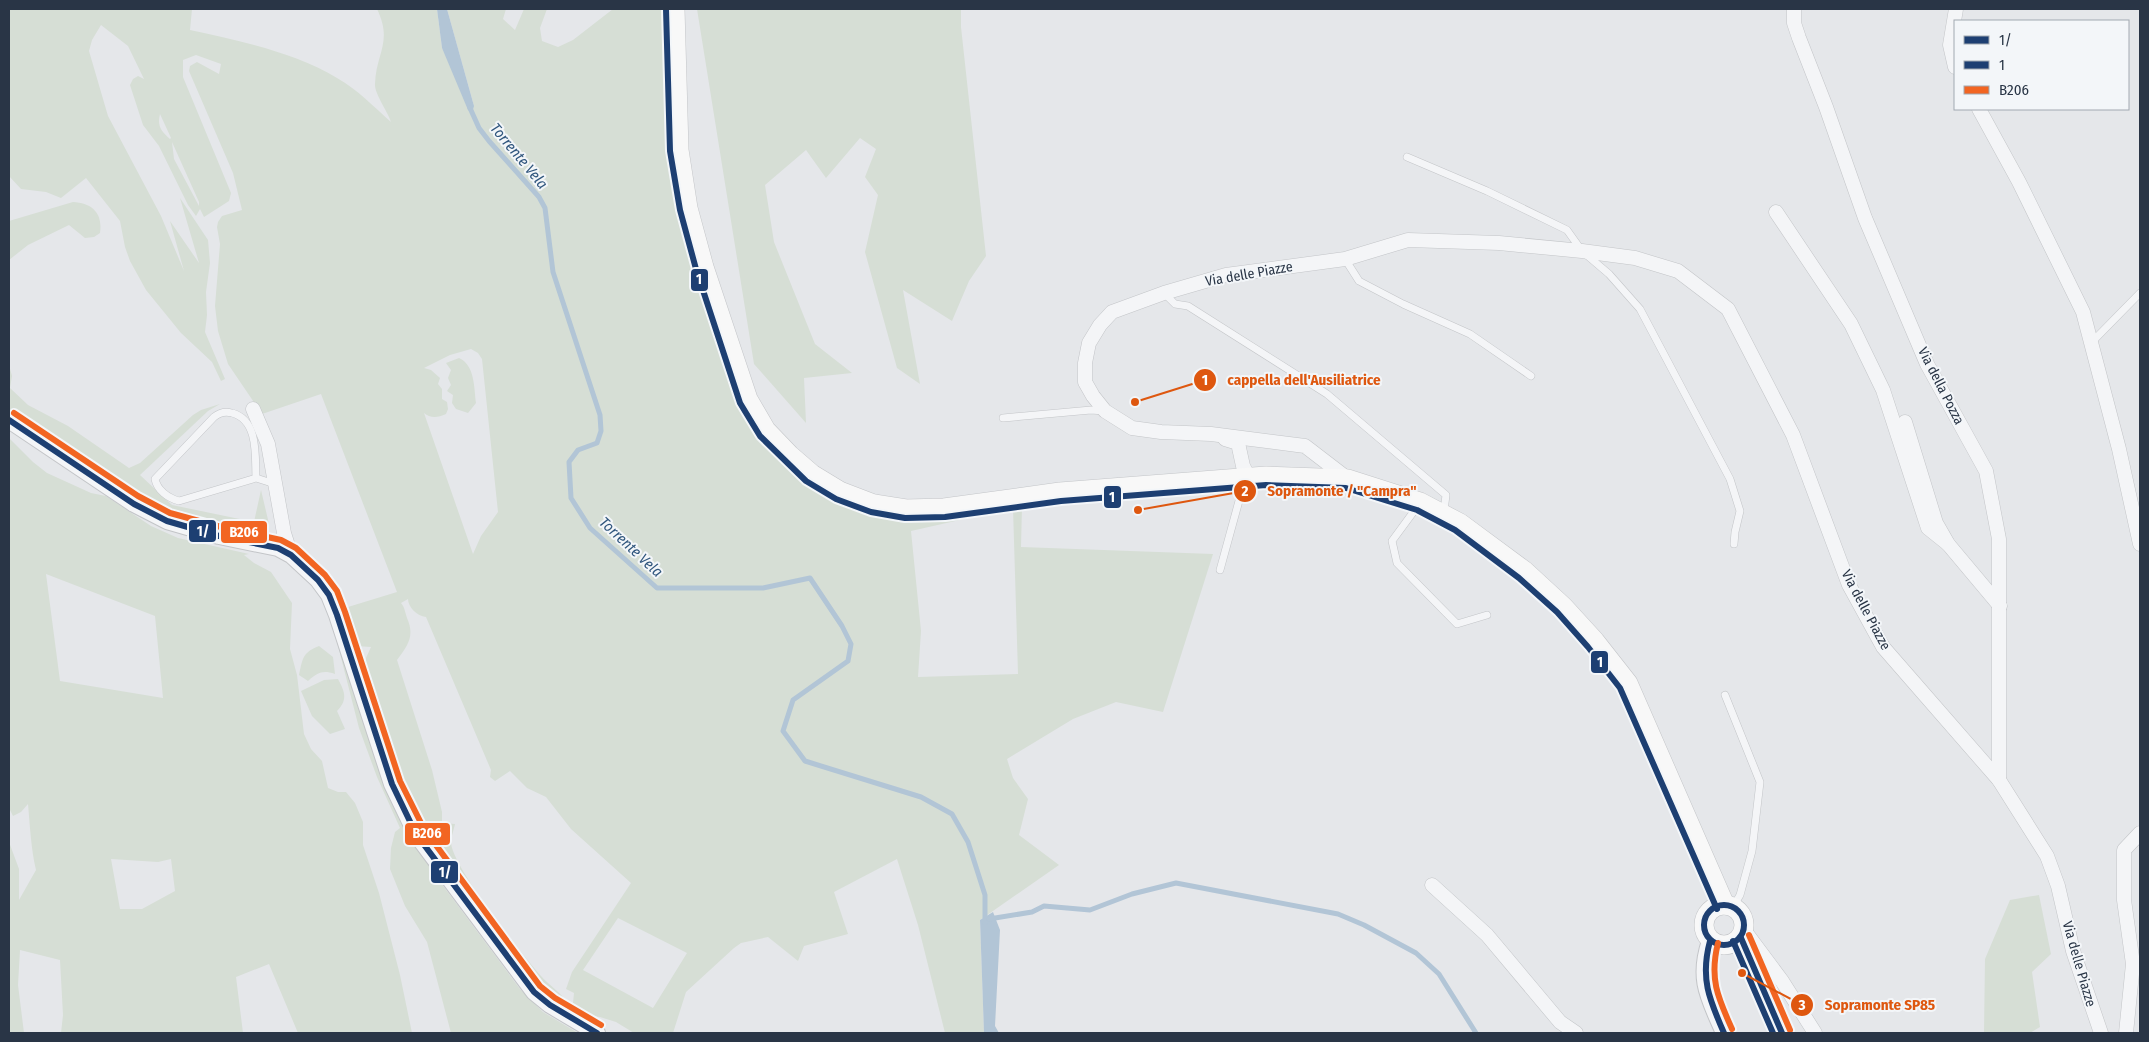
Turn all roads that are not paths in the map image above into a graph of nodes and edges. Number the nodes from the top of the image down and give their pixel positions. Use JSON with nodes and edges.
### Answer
{"nodes":[{"id":1,"x":675,"y":9,"type":"edge"},
{"id":2,"x":1794,"y":9,"type":"edge"},
{"id":3,"x":1954,"y":21,"type":"edge"},
{"id":4,"x":1954,"y":63,"type":"edge"},
{"id":5,"x":1979,"y":110,"type":"edge"},
{"id":6,"x":1407,"y":157,"type":"dead end"},
{"id":7,"x":1776,"y":212,"type":"dead end"},
{"id":8,"x":1582,"y":251,"type":"junction"},
{"id":9,"x":1345,"y":259,"type":"junction"},
{"id":10,"x":1164,"y":293,"type":"junction"},
{"id":11,"x":2140,"y":293,"type":"edge"},
{"id":12,"x":2091,"y":344,"type":"junction"},
{"id":13,"x":1531,"y":376,"type":"dead end"},
{"id":14,"x":253,"y":409,"type":"dead end"},
{"id":15,"x":1105,"y":411,"type":"junction"},
{"id":16,"x":1003,"y":418,"type":"dead end"},
{"id":17,"x":9,"y":420,"type":"edge"},
{"id":18,"x":1905,"y":422,"type":"dead end"},
{"id":19,"x":1211,"y":434,"type":"junction"},
{"id":20,"x":1247,"y":476,"type":"junction"},
{"id":21,"x":256,"y":478,"type":"junction"},
{"id":22,"x":1348,"y":479,"type":"junction"},
{"id":23,"x":275,"y":484,"type":"junction"},
{"id":24,"x":1420,"y":502,"type":"junction"},
{"id":25,"x":1444,"y":514,"type":"junction"},
{"id":26,"x":1734,"y":544,"type":"dead end"},
{"id":27,"x":1948,"y":544,"type":"junction"},
{"id":28,"x":2140,"y":544,"type":"edge"},
{"id":29,"x":291,"y":555,"type":"junction"},
{"id":30,"x":1220,"y":570,"type":"dead end"},
{"id":31,"x":2000,"y":606,"type":"junction"},
{"id":32,"x":1486,"y":615,"type":"dead end"},
{"id":33,"x":1725,"y":695,"type":"dead end"},
{"id":34,"x":2000,"y":780,"type":"junction"},
{"id":35,"x":2140,"y":833,"type":"edge"},
{"id":36,"x":1432,"y":885,"type":"dead end"},
{"id":37,"x":1729,"y":906,"type":"junction"},
{"id":38,"x":1742,"y":934,"type":"junction"},
{"id":39,"x":1710,"y":941,"type":"junction"},
{"id":40,"x":596,"y":1033,"type":"edge"},
{"id":41,"x":1576,"y":1033,"type":"edge"},
{"id":42,"x":1724,"y":1033,"type":"edge"},
{"id":43,"x":1782,"y":1033,"type":"edge"},
{"id":44,"x":1815,"y":1033,"type":"edge"},
{"id":45,"x":2101,"y":1033,"type":"edge"},
{"id":46,"x":2126,"y":1033,"type":"edge"}],
"edges":[{"from":1,"to":20,"type":"main road"},
{"from":2,"to":31,"type":"street","name":"Via della Pozza"},
{"from":3,"to":4,"type":"street"},
{"from":5,"to":12,"type":"street"},
{"from":6,"to":8,"type":"lane"},
{"from":7,"to":27,"type":"street"},
{"from":8,"to":9,"type":"street","name":"Via delle Piazze"},
{"from":8,"to":26,"type":"lane"},
{"from":8,"to":34,"type":"street","name":"Via delle Piazze"},
{"from":9,"to":10,"type":"street","name":"Via delle Piazze"},
{"from":9,"to":13,"type":"lane"},
{"from":10,"to":15,"type":"street","name":"Via delle Piazze"},
{"from":10,"to":25,"type":"lane"},
{"from":11,"to":12,"type":"lane"},
{"from":12,"to":28,"type":"street"},
{"from":14,"to":23,"type":"street"},
{"from":15,"to":16,"type":"lane"},
{"from":15,"to":19,"type":"street","name":"Via delle Piazze"},
{"from":17,"to":29,"type":"street"},
{"from":18,"to":27,"type":"street"},
{"from":19,"to":20,"type":"street","name":"Via delle Piazze"},
{"from":19,"to":22,"type":"street","name":"Via delle Piazze"},
{"from":20,"to":22,"type":"main road"},
{"from":20,"to":30,"type":"lane"},
{"from":21,"to":21,"type":"lane"},
{"from":21,"to":23,"type":"lane"},
{"from":22,"to":24,"type":"main road"},
{"from":23,"to":29,"type":"street"},
{"from":24,"to":25,"type":"main road"},
{"from":24,"to":32,"type":"lane"},
{"from":25,"to":37,"type":"main road"},
{"from":27,"to":31,"type":"street"},
{"from":29,"to":40,"type":"street"},
{"from":31,"to":34,"type":"street","name":"Via della Pozza"},
{"from":33,"to":37,"type":"lane"},
{"from":34,"to":45,"type":"street","name":"Via delle Piazze"},
{"from":35,"to":46,"type":"street"},
{"from":36,"to":41,"type":"street"},
{"from":37,"to":38,"type":"main road"},
{"from":37,"to":39,"type":"main road"},
{"from":38,"to":39,"type":"main road"},
{"from":38,"to":43,"type":"main road"},
{"from":38,"to":44,"type":"street"},
{"from":39,"to":42,"type":"street"}]}
